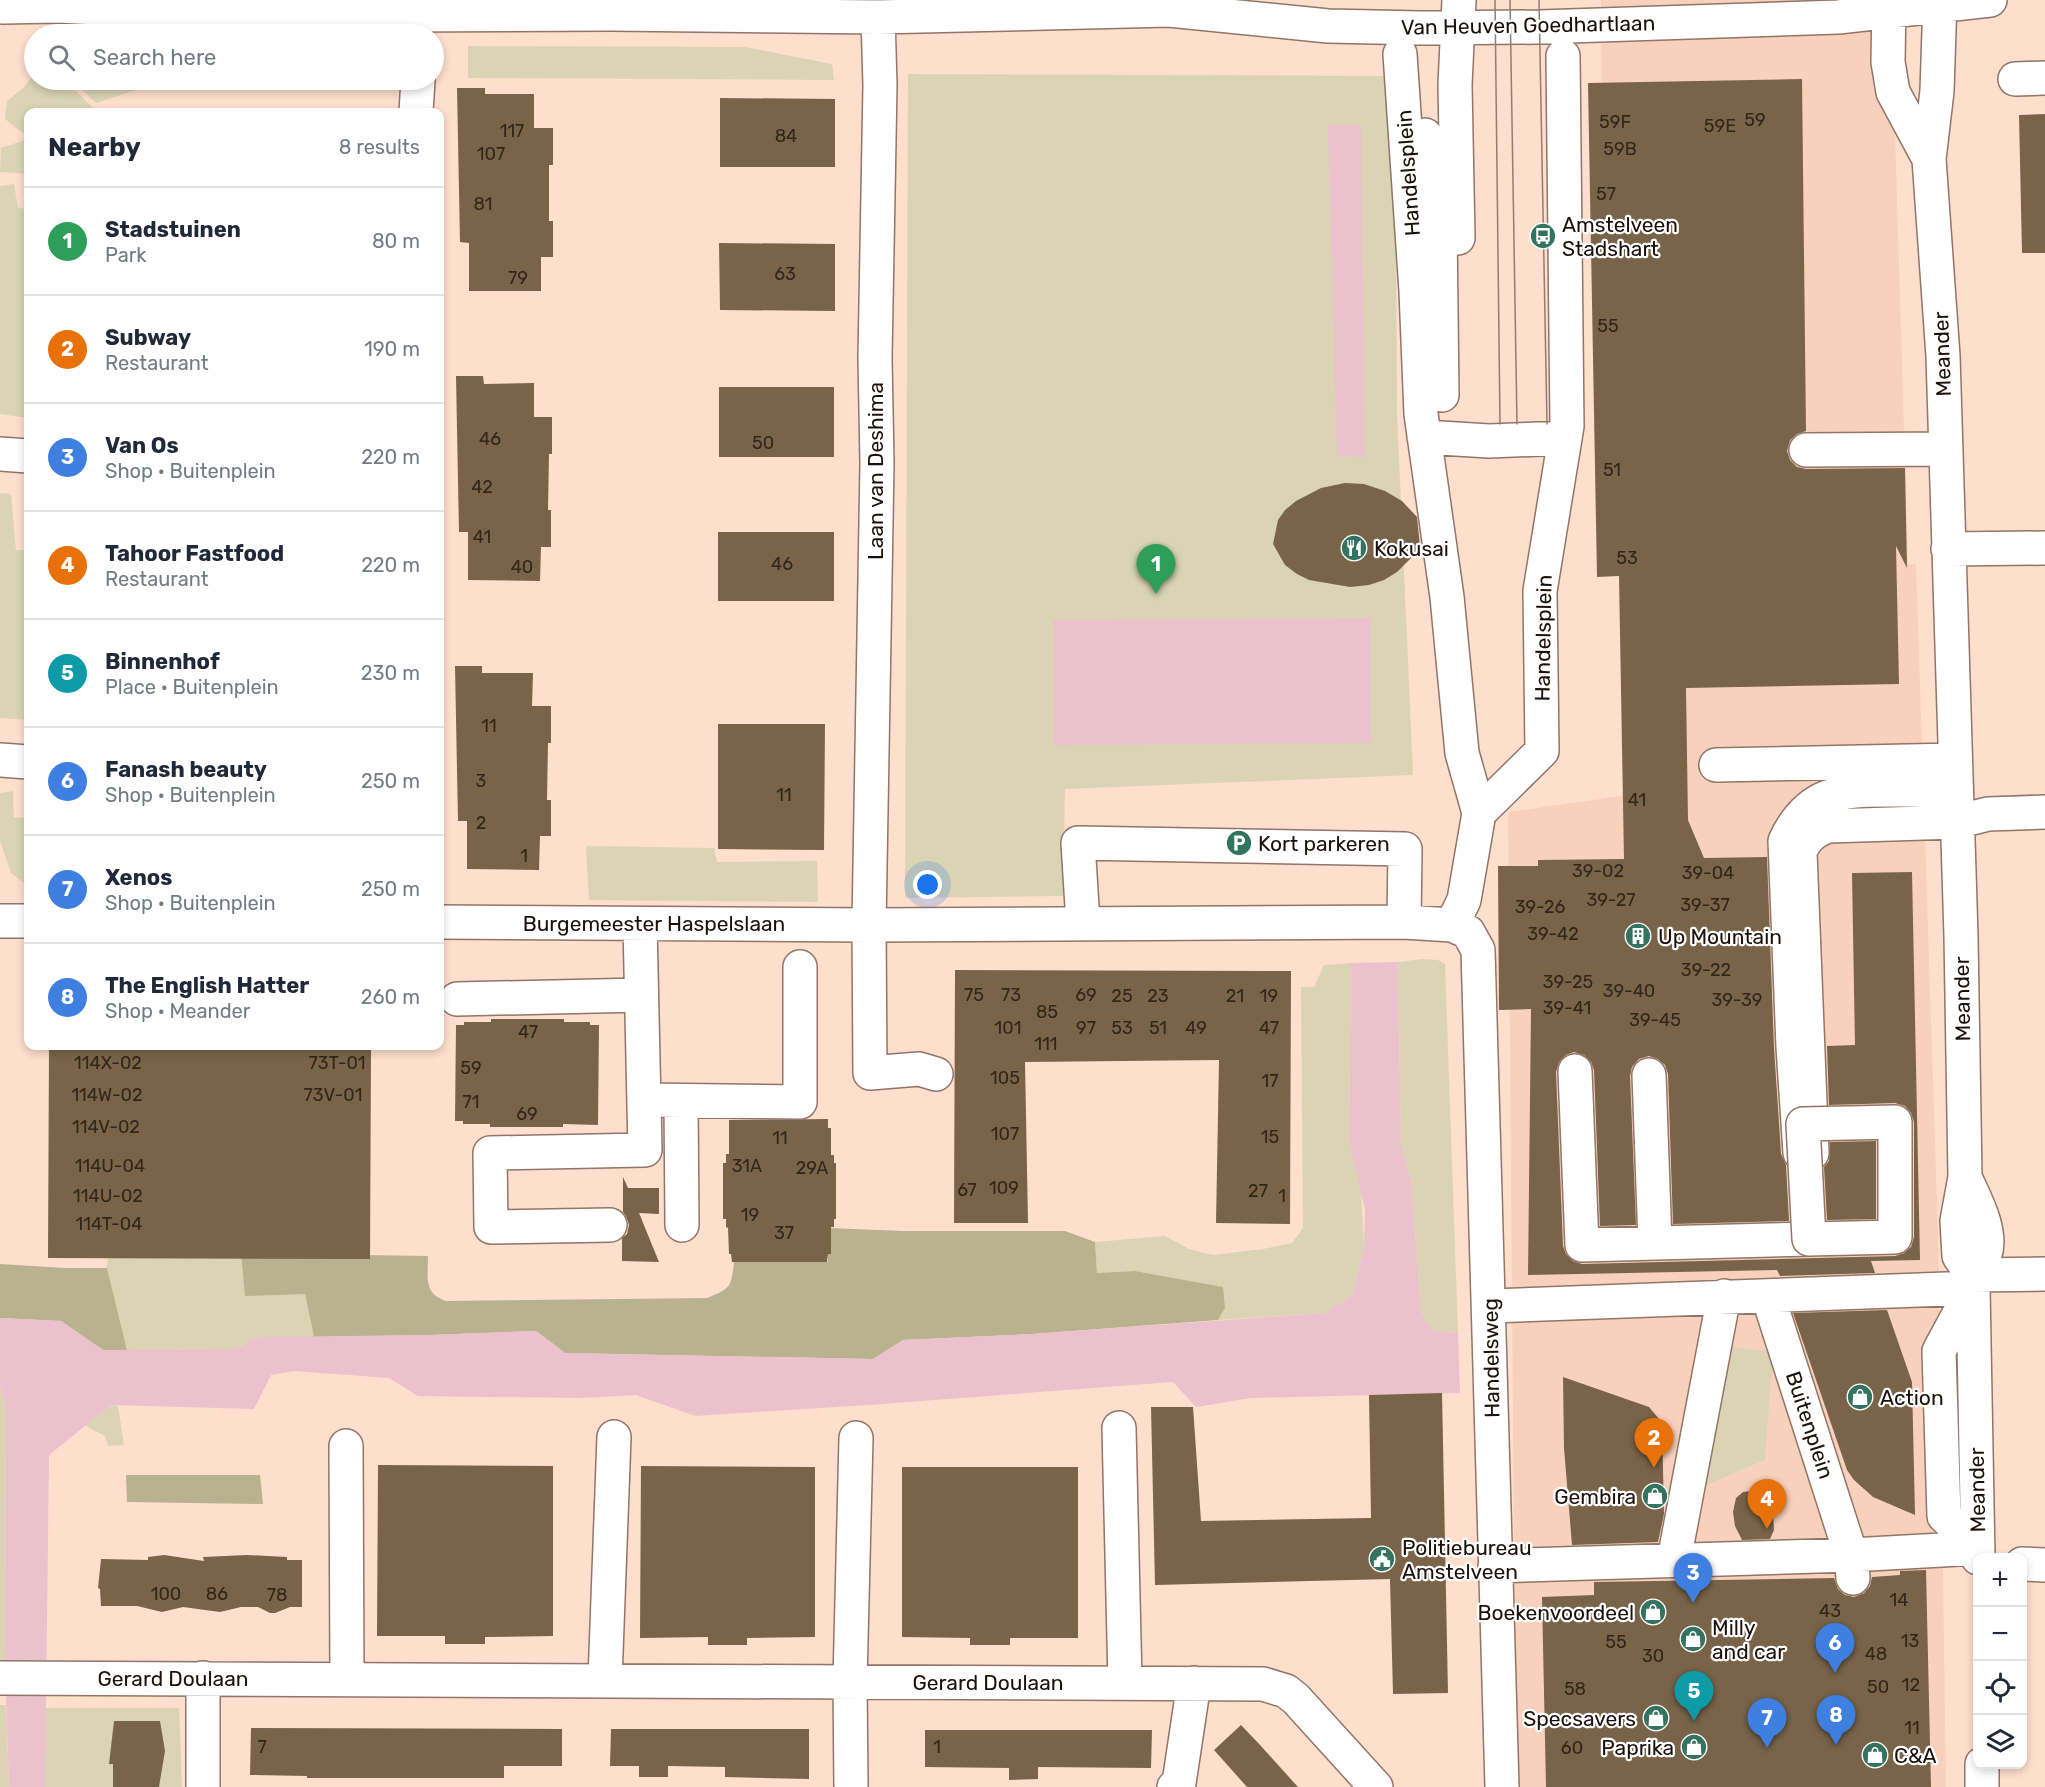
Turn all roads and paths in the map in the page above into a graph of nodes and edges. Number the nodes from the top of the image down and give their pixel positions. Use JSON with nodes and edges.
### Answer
{"nodes":[{"id":1,"x":1231,"y":0,"type":"edge"},
{"id":2,"x":1990,"y":0,"type":"edge"},
{"id":3,"x":1939,"y":3,"type":"edge"},
{"id":4,"x":1093,"y":6,"type":"edge"},
{"id":5,"x":1888,"y":6,"type":"edge"},
{"id":6,"x":611,"y":7,"type":"edge"},
{"id":7,"x":1,"y":9,"type":"edge"},
{"id":8,"x":1168,"y":10,"type":"junction"},
{"id":9,"x":1422,"y":14,"type":"edge"},
{"id":10,"x":1458,"y":14,"type":"edge"},
{"id":11,"x":406,"y":16,"type":"edge"},
{"id":12,"x":878,"y":17,"type":"junction"},
{"id":13,"x":1400,"y":54,"type":"dead end"},
{"id":14,"x":1563,"y":56,"type":"dead end"},
{"id":15,"x":417,"y":90,"type":"edge"},
{"id":16,"x":416,"y":108,"type":"edge"},
{"id":17,"x":1929,"y":159,"type":"junction"},
{"id":18,"x":1445,"y":181,"type":"junction"},
{"id":19,"x":1467,"y":422,"type":"junction"},
{"id":20,"x":1545,"y":435,"type":"junction"},
{"id":21,"x":1424,"y":437,"type":"junction"},
{"id":22,"x":1946,"y":449,"type":"junction"},
{"id":23,"x":1806,"y":450,"type":"dead end"},
{"id":24,"x":0,"y":454,"type":"edge"},
{"id":25,"x":24,"y":456,"type":"edge"},
{"id":26,"x":2045,"y":548,"type":"edge"},
{"id":27,"x":1948,"y":549,"type":"junction"},
{"id":28,"x":0,"y":760,"type":"edge"},
{"id":29,"x":24,"y":762,"type":"edge"},
{"id":30,"x":1716,"y":765,"type":"dead end"},
{"id":31,"x":1955,"y":803,"type":"junction"},
{"id":32,"x":2045,"y":812,"type":"edge"},
{"id":33,"x":1479,"y":813,"type":"junction"},
{"id":34,"x":0,"y":921,"type":"edge"},
{"id":35,"x":24,"y":921,"type":"edge"},
{"id":36,"x":444,"y":922,"type":"edge"},
{"id":37,"x":1404,"y":922,"type":"junction"},
{"id":38,"x":1083,"y":923,"type":"junction"},
{"id":39,"x":640,"y":924,"type":"junction"},
{"id":40,"x":869,"y":925,"type":"junction"},
{"id":41,"x":1460,"y":929,"type":"junction"},
{"id":42,"x":800,"y":967,"type":"dead end"},
{"id":43,"x":1796,"y":993,"type":"dead end"},
{"id":44,"x":642,"y":995,"type":"junction"},
{"id":45,"x":457,"y":999,"type":"dead end"},
{"id":46,"x":1824,"y":1020,"type":"dead end"},
{"id":47,"x":1575,"y":1071,"type":"dead end"},
{"id":48,"x":936,"y":1074,"type":"dead end"},
{"id":49,"x":1649,"y":1076,"type":"dead end"},
{"id":50,"x":644,"y":1100,"type":"junction"},
{"id":51,"x":681,"y":1101,"type":"junction"},
{"id":52,"x":1803,"y":1124,"type":"junction"},
{"id":53,"x":610,"y":1225,"type":"dead end"},
{"id":54,"x":682,"y":1225,"type":"dead end"},
{"id":55,"x":1809,"y":1239,"type":"junction"},
{"id":56,"x":1655,"y":1243,"type":"junction"},
{"id":57,"x":2045,"y":1274,"type":"edge"},
{"id":58,"x":1973,"y":1281,"type":"junction"},
{"id":59,"x":1724,"y":1296,"type":"junction"},
{"id":60,"x":1768,"y":1296,"type":"junction"},
{"id":61,"x":1490,"y":1306,"type":"junction"},
{"id":62,"x":1119,"y":1428,"type":"dead end"},
{"id":63,"x":614,"y":1437,"type":"dead end"},
{"id":64,"x":856,"y":1438,"type":"dead end"},
{"id":65,"x":346,"y":1446,"type":"dead end"},
{"id":66,"x":1978,"y":1553,"type":"edge"},
{"id":67,"x":1973,"y":1554,"type":"edge"},
{"id":68,"x":2027,"y":1564,"type":"edge"},
{"id":69,"x":2045,"y":1565,"type":"edge"},
{"id":70,"x":1495,"y":1566,"type":"junction"},
{"id":71,"x":1852,"y":1566,"type":"junction"},
{"id":72,"x":1670,"y":1567,"type":"junction"},
{"id":73,"x":0,"y":1677,"type":"edge"},
{"id":74,"x":203,"y":1678,"type":"junction"},
{"id":75,"x":347,"y":1679,"type":"junction"},
{"id":76,"x":605,"y":1680,"type":"junction"},
{"id":77,"x":850,"y":1681,"type":"junction"},
{"id":78,"x":1125,"y":1682,"type":"junction"},
{"id":79,"x":1194,"y":1683,"type":"junction"},
{"id":80,"x":1982,"y":1769,"type":"edge"},
{"id":81,"x":1496,"y":1782,"type":"edge"},
{"id":82,"x":203,"y":1787,"type":"edge"},
{"id":83,"x":851,"y":1787,"type":"edge"},
{"id":84,"x":1174,"y":1787,"type":"edge"},
{"id":85,"x":1376,"y":1787,"type":"edge"},
{"id":86,"x":1982,"y":1787,"type":"edge"}],
"edges":[{"from":1,"to":8,"type":"street","name":"Van Heuven Goedhartlaan"},
{"from":2,"to":3,"type":"street"},
{"from":3,"to":5,"type":"street","name":"Van Heuven Goedhartlaan"},
{"from":3,"to":17,"type":"street","name":"Meander"},
{"from":4,"to":8,"type":"street","name":"Van Heuven Goedhartlaan"},
{"from":4,"to":12,"type":"street","name":"Van Heuven Goedhartlaan"},
{"from":5,"to":10,"type":"street","name":"Van Heuven Goedhartlaan"},
{"from":5,"to":17,"type":"street","name":"Meander"},
{"from":6,"to":11,"type":"street","name":"Van Heuven Goedhartlaan"},
{"from":6,"to":12,"type":"street","name":"Van Heuven Goedhartlaan"},
{"from":7,"to":11,"type":"street","name":"Van Heuven Goedhartlaan"},
{"from":8,"to":9,"type":"street","name":"Van Heuven Goedhartlaan"},
{"from":9,"to":10,"type":"street","name":"Van Heuven Goedhartlaan"},
{"from":9,"to":18,"type":"street","name":"Handelsplein"},
{"from":10,"to":18,"type":"street","name":"Handelsplein"},
{"from":12,"to":40,"type":"street","name":"Laan van Deshima"},
{"from":13,"to":21,"type":"street","name":"Handelsplein"},
{"from":14,"to":20,"type":"street","name":"Handelsplein"},
{"from":15,"to":16,"type":"street"},
{"from":17,"to":22,"type":"street","name":"Meander"},
{"from":18,"to":19,"type":"street","name":"Handelsplein"},
{"from":19,"to":20,"type":"street"},
{"from":19,"to":21,"type":"street"},
{"from":20,"to":33,"type":"street","name":"Handelsplein"},
{"from":21,"to":33,"type":"street","name":"Handelsplein"},
{"from":22,"to":23,"type":"street"},
{"from":22,"to":27,"type":"street","name":"Meander"},
{"from":24,"to":25,"type":"street"},
{"from":26,"to":27,"type":"street"},
{"from":27,"to":31,"type":"street","name":"Meander"},
{"from":28,"to":29,"type":"street"},
{"from":30,"to":31,"type":"street"},
{"from":31,"to":31,"type":"street"},
{"from":31,"to":32,"type":"street"},
{"from":31,"to":46,"type":"street"},
{"from":31,"to":58,"type":"street","name":"Meander"},
{"from":33,"to":41,"type":"street","name":"Handelsplein"},
{"from":34,"to":35,"type":"street"},
{"from":36,"to":39,"type":"street","name":"Burgemeester Haspelslaan"},
{"from":37,"to":38,"type":"street","name":"Burgemeester Haspelslaan"},
{"from":37,"to":38,"type":"street"},
{"from":37,"to":41,"type":"street","name":"Burgemeester Haspelslaan"},
{"from":38,"to":40,"type":"street","name":"Burgemeester Haspelslaan"},
{"from":39,"to":40,"type":"street","name":"Burgemeester Haspelslaan"},
{"from":39,"to":44,"type":"street"},
{"from":40,"to":48,"type":"street","name":"Laan van Deshima"},
{"from":41,"to":61,"type":"street","name":"Handelsweg"},
{"from":42,"to":51,"type":"street"},
{"from":43,"to":52,"type":"street"},
{"from":44,"to":45,"type":"street"},
{"from":44,"to":50,"type":"street"},
{"from":47,"to":56,"type":"street"},
{"from":49,"to":56,"type":"street"},
{"from":50,"to":51,"type":"street"},
{"from":50,"to":53,"type":"street"},
{"from":51,"to":54,"type":"street"},
{"from":52,"to":55,"type":"street","bridge":true},
{"from":52,"to":55,"type":"street","bridge":true},
{"from":55,"to":56,"type":"street"},
{"from":57,"to":58,"type":"street"},
{"from":58,"to":60,"type":"street"},
{"from":58,"to":66,"type":"street","name":"Meander"},
{"from":59,"to":60,"type":"street"},
{"from":59,"to":61,"type":"street"},
{"from":59,"to":72,"type":"street"},
{"from":60,"to":71,"type":"street","name":"Buitenplein"},
{"from":61,"to":70,"type":"street","name":"Handelsweg"},
{"from":62,"to":78,"type":"street"},
{"from":63,"to":76,"type":"street"},
{"from":64,"to":77,"type":"street"},
{"from":65,"to":75,"type":"street"},
{"from":67,"to":71,"type":"street"},
{"from":68,"to":69,"type":"street"},
{"from":70,"to":72,"type":"street"},
{"from":70,"to":81,"type":"street","name":"Handelsweg"},
{"from":71,"to":72,"type":"street"},
{"from":73,"to":74,"type":"street","name":"Gerard Doulaan"},
{"from":74,"to":75,"type":"street","name":"Gerard Doulaan"},
{"from":74,"to":82,"type":"street"},
{"from":75,"to":76,"type":"street","name":"Gerard Doulaan"},
{"from":76,"to":77,"type":"street","name":"Gerard Doulaan"},
{"from":77,"to":78,"type":"street","name":"Gerard Doulaan"},
{"from":77,"to":83,"type":"street"},
{"from":78,"to":79,"type":"street","name":"Gerard Doulaan"},
{"from":79,"to":84,"type":"street"},
{"from":79,"to":85,"type":"street","name":"Gerard Doulaan"},
{"from":80,"to":86,"type":"street"}]}
